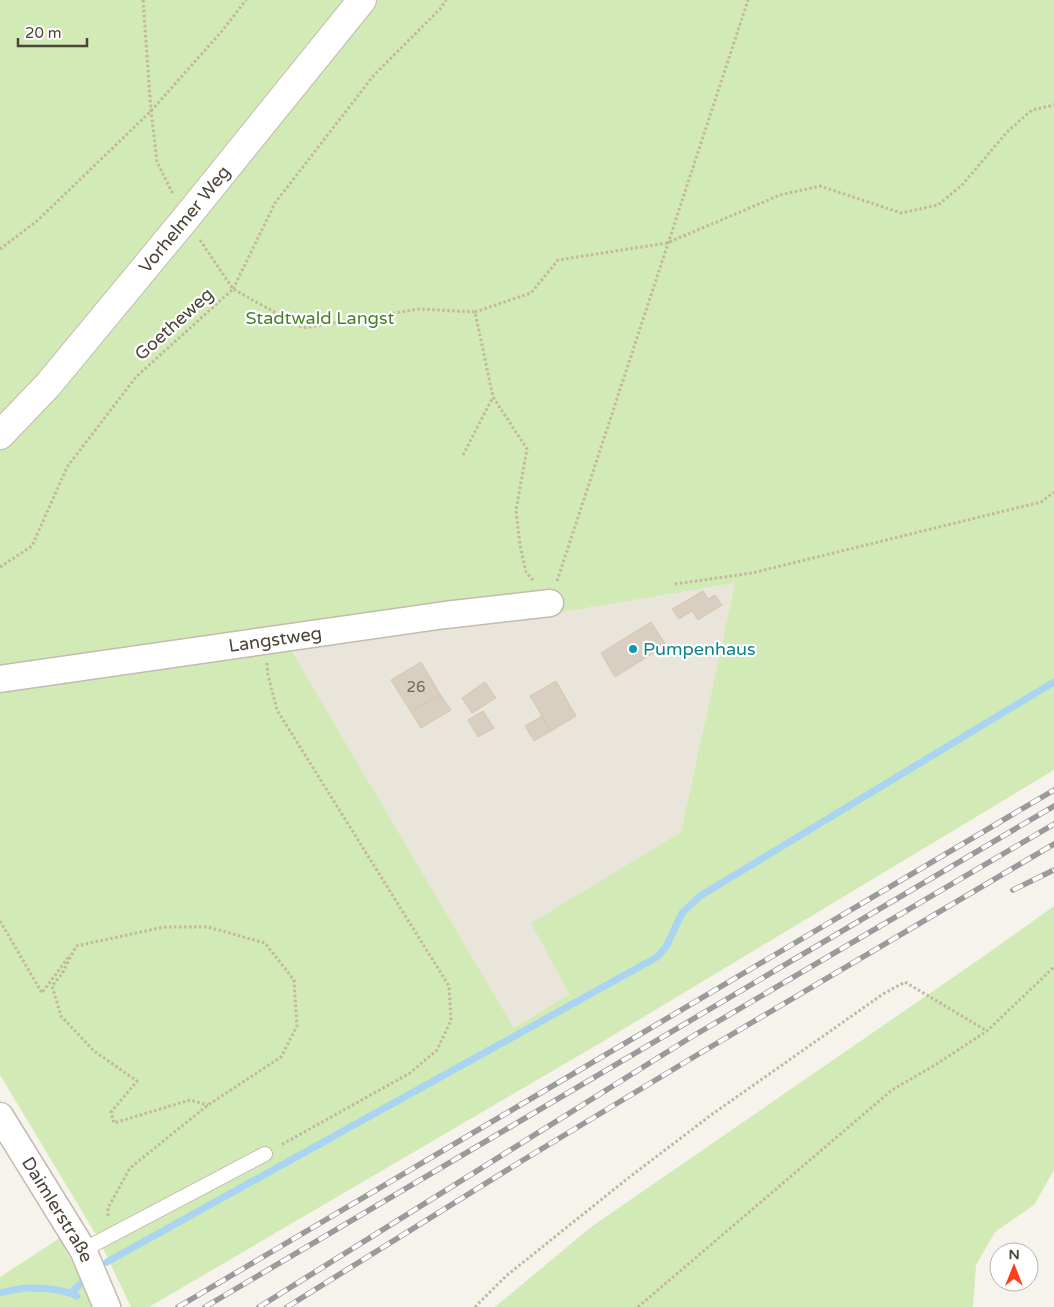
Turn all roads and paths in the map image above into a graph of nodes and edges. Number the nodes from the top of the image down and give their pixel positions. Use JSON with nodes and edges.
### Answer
{"nodes":[{"id":1,"x":143,"y":0,"type":"edge"},
{"id":2,"x":246,"y":0,"type":"edge"},
{"id":3,"x":362,"y":0,"type":"edge"},
{"id":4,"x":446,"y":0,"type":"edge"},
{"id":5,"x":748,"y":0,"type":"edge"},
{"id":6,"x":1054,"y":105,"type":"edge"},
{"id":7,"x":151,"y":111,"type":"junction"},
{"id":8,"x":186,"y":218,"type":"junction"},
{"id":9,"x":667,"y":243,"type":"junction"},
{"id":10,"x":0,"y":249,"type":"edge"},
{"id":11,"x":233,"y":289,"type":"junction"},
{"id":12,"x":475,"y":312,"type":"junction"},
{"id":13,"x":493,"y":397,"type":"junction"},
{"id":14,"x":0,"y":435,"type":"edge"},
{"id":15,"x":463,"y":455,"type":"dead end"},
{"id":16,"x":1054,"y":492,"type":"edge"},
{"id":17,"x":0,"y":567,"type":"edge"},
{"id":18,"x":675,"y":584,"type":"dead end"},
{"id":19,"x":550,"y":602,"type":"junction"},
{"id":20,"x":266,"y":640,"type":"junction"},
{"id":21,"x":0,"y":679,"type":"edge"},
{"id":22,"x":0,"y":921,"type":"edge"},
{"id":23,"x":76,"y":946,"type":"junction"},
{"id":24,"x":1054,"y":968,"type":"edge"},
{"id":25,"x":987,"y":1031,"type":"junction"},
{"id":26,"x":208,"y":1105,"type":"junction"},
{"id":27,"x":0,"y":1116,"type":"edge"},
{"id":28,"x":265,"y":1154,"type":"joint"},
{"id":29,"x":110,"y":1237,"type":"junction"},
{"id":30,"x":82,"y":1250,"type":"junction"},
{"id":31,"x":107,"y":1307,"type":"edge"},
{"id":32,"x":475,"y":1307,"type":"edge"},
{"id":33,"x":638,"y":1307,"type":"edge"}],
"edges":[{"from":1,"to":7,"type":"path"},
{"from":2,"to":7,"type":"path"},
{"from":3,"to":8,"type":"street","name":"Vorhelmer Weg"},
{"from":4,"to":11,"type":"path"},
{"from":5,"to":9,"type":"path"},
{"from":6,"to":9,"type":"path"},
{"from":7,"to":8,"type":"path"},
{"from":7,"to":10,"type":"path"},
{"from":8,"to":11,"type":"path"},
{"from":8,"to":14,"type":"street","name":"Vorhelmer Weg"},
{"from":9,"to":12,"type":"path"},
{"from":9,"to":19,"type":"path"},
{"from":11,"to":12,"type":"path","name":"Goetheweg"},
{"from":11,"to":17,"type":"path","name":"Goetheweg"},
{"from":12,"to":13,"type":"path"},
{"from":13,"to":15,"type":"path"},
{"from":13,"to":19,"type":"path"},
{"from":16,"to":18,"type":"path"},
{"from":19,"to":20,"type":"street","name":"Langstweg"},
{"from":20,"to":21,"type":"street","name":"Langstweg"},
{"from":20,"to":28,"type":"path"},
{"from":22,"to":23,"type":"path"},
{"from":23,"to":26,"type":"path"},
{"from":23,"to":26,"type":"path"},
{"from":24,"to":25,"type":"path"},
{"from":25,"to":32,"type":"path"},
{"from":25,"to":33,"type":"path"},
{"from":26,"to":29,"type":"path"},
{"from":27,"to":30,"type":"street","name":"Daimlerstraße"},
{"from":28,"to":29,"type":"lane"},
{"from":29,"to":30,"type":"lane"},
{"from":30,"to":31,"type":"street","name":"Daimlerstraße"}]}
